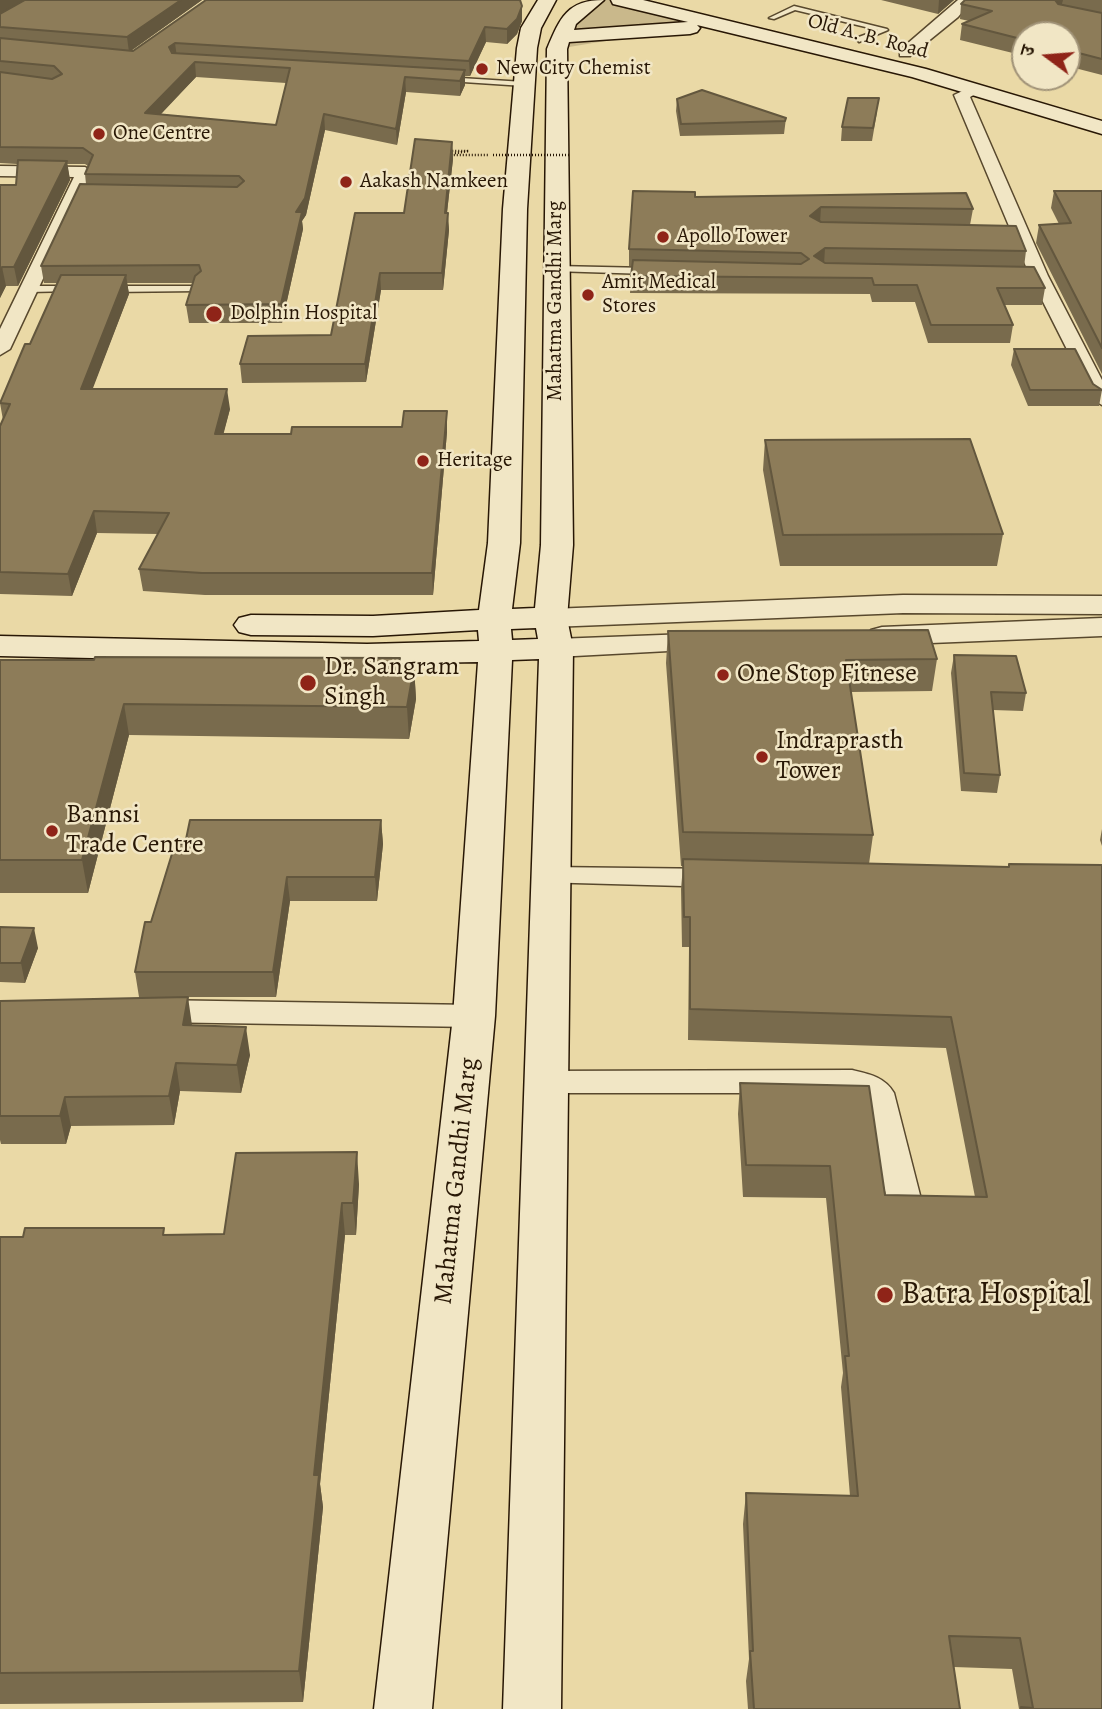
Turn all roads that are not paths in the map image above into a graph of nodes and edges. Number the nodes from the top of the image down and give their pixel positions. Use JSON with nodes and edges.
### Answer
{"nodes":[{"id":1,"x":547,"y":0,"type":"edge"},
{"id":2,"x":595,"y":0,"type":"edge"},
{"id":3,"x":620,"y":0,"type":"edge"},
{"id":4,"x":702,"y":0,"type":"edge"},
{"id":5,"x":965,"y":0,"type":"edge"},
{"id":6,"x":521,"y":2,"type":"edge"},
{"id":7,"x":772,"y":18,"type":"junction"},
{"id":8,"x":731,"y":25,"type":"junction"},
{"id":9,"x":531,"y":28,"type":"junction"},
{"id":10,"x":562,"y":37,"type":"junction"},
{"id":11,"x":859,"y":40,"type":"junction"},
{"id":12,"x":905,"y":53,"type":"junction"},
{"id":13,"x":439,"y":79,"type":"edge"},
{"id":14,"x":524,"y":84,"type":"junction"},
{"id":15,"x":973,"y":90,"type":"junction"},
{"id":16,"x":1102,"y":108,"type":"edge"},
{"id":17,"x":1102,"y":128,"type":"edge"},
{"id":18,"x":0,"y":171,"type":"edge"},
{"id":19,"x":556,"y":270,"type":"junction"},
{"id":20,"x":665,"y":272,"type":"edge"},
{"id":21,"x":1018,"y":276,"type":"edge"},
{"id":22,"x":1039,"y":276,"type":"junction"},
{"id":23,"x":29,"y":289,"type":"junction"},
{"id":24,"x":79,"y":289,"type":"edge"},
{"id":25,"x":92,"y":289,"type":"edge"},
{"id":26,"x":195,"y":289,"type":"edge"},
{"id":27,"x":0,"y":349,"type":"edge"},
{"id":28,"x":1102,"y":399,"type":"edge"},
{"id":29,"x":1102,"y":605,"type":"edge"},
{"id":30,"x":0,"y":623,"type":"edge"},
{"id":31,"x":1102,"y":627,"type":"edge"},
{"id":32,"x":554,"y":633,"type":"junction"},
{"id":33,"x":495,"y":635,"type":"junction"},
{"id":34,"x":857,"y":637,"type":"edge"},
{"id":35,"x":748,"y":641,"type":"edge"},
{"id":36,"x":0,"y":646,"type":"edge"},
{"id":37,"x":549,"y":876,"type":"junction"},
{"id":38,"x":743,"y":879,"type":"edge"},
{"id":39,"x":125,"y":1010,"type":"edge"},
{"id":40,"x":474,"y":1016,"type":"junction"},
{"id":41,"x":545,"y":1082,"type":"junction"},
{"id":42,"x":904,"y":1199,"type":"edge"},
{"id":43,"x":403,"y":1709,"type":"edge"},
{"id":44,"x":532,"y":1709,"type":"edge"}],
"edges":[{"from":1,"to":9,"type":"main road","name":"Mahatma Gandhi Marg"},
{"from":2,"to":10,"type":"main road","name":"Mahatma Gandhi Marg"},
{"from":3,"to":8,"type":"main road","name":"Old A. B. Road"},
{"from":4,"to":7,"type":"main road","name":"Old A. B. Road"},
{"from":5,"to":12,"type":"street"},
{"from":6,"to":9,"type":"main road"},
{"from":7,"to":11,"type":"main road","name":"Old A. B. Road"},
{"from":7,"to":11,"type":"lane"},
{"from":8,"to":10,"type":"main road"},
{"from":8,"to":15,"type":"main road","name":"Old A. B. Road"},
{"from":9,"to":14,"type":"main road","name":"Mahatma Gandhi Marg"},
{"from":10,"to":19,"type":"main road","name":"Mahatma Gandhi Marg"},
{"from":11,"to":12,"type":"main road","name":"Old A. B. Road"},
{"from":12,"to":16,"type":"main road","name":"Old A. B. Road"},
{"from":13,"to":14,"type":"lane"},
{"from":14,"to":33,"type":"main road","name":"Mahatma Gandhi Marg"},
{"from":15,"to":17,"type":"main road","name":"Old A. B. Road"},
{"from":15,"to":22,"type":"street"},
{"from":18,"to":23,"type":"street"},
{"from":19,"to":20,"type":"lane"},
{"from":19,"to":32,"type":"main road","name":"Mahatma Gandhi Marg"},
{"from":21,"to":22,"type":"street"},
{"from":22,"to":28,"type":"street"},
{"from":23,"to":24,"type":"lane"},
{"from":23,"to":27,"type":"street"},
{"from":25,"to":26,"type":"lane"},
{"from":29,"to":32,"type":"street"},
{"from":30,"to":33,"type":"main road"},
{"from":31,"to":34,"type":"street"},
{"from":32,"to":33,"type":"main road"},
{"from":32,"to":35,"type":"street"},
{"from":32,"to":37,"type":"main road","name":"Mahatma Gandhi Marg"},
{"from":33,"to":36,"type":"main road"},
{"from":33,"to":40,"type":"main road","name":"Mahatma Gandhi Marg"},
{"from":37,"to":38,"type":"street"},
{"from":37,"to":41,"type":"main road","name":"Mahatma Gandhi Marg"},
{"from":39,"to":40,"type":"street"},
{"from":40,"to":43,"type":"main road","name":"Mahatma Gandhi Marg"},
{"from":41,"to":42,"type":"street"},
{"from":41,"to":44,"type":"main road","name":"Mahatma Gandhi Marg"}]}
